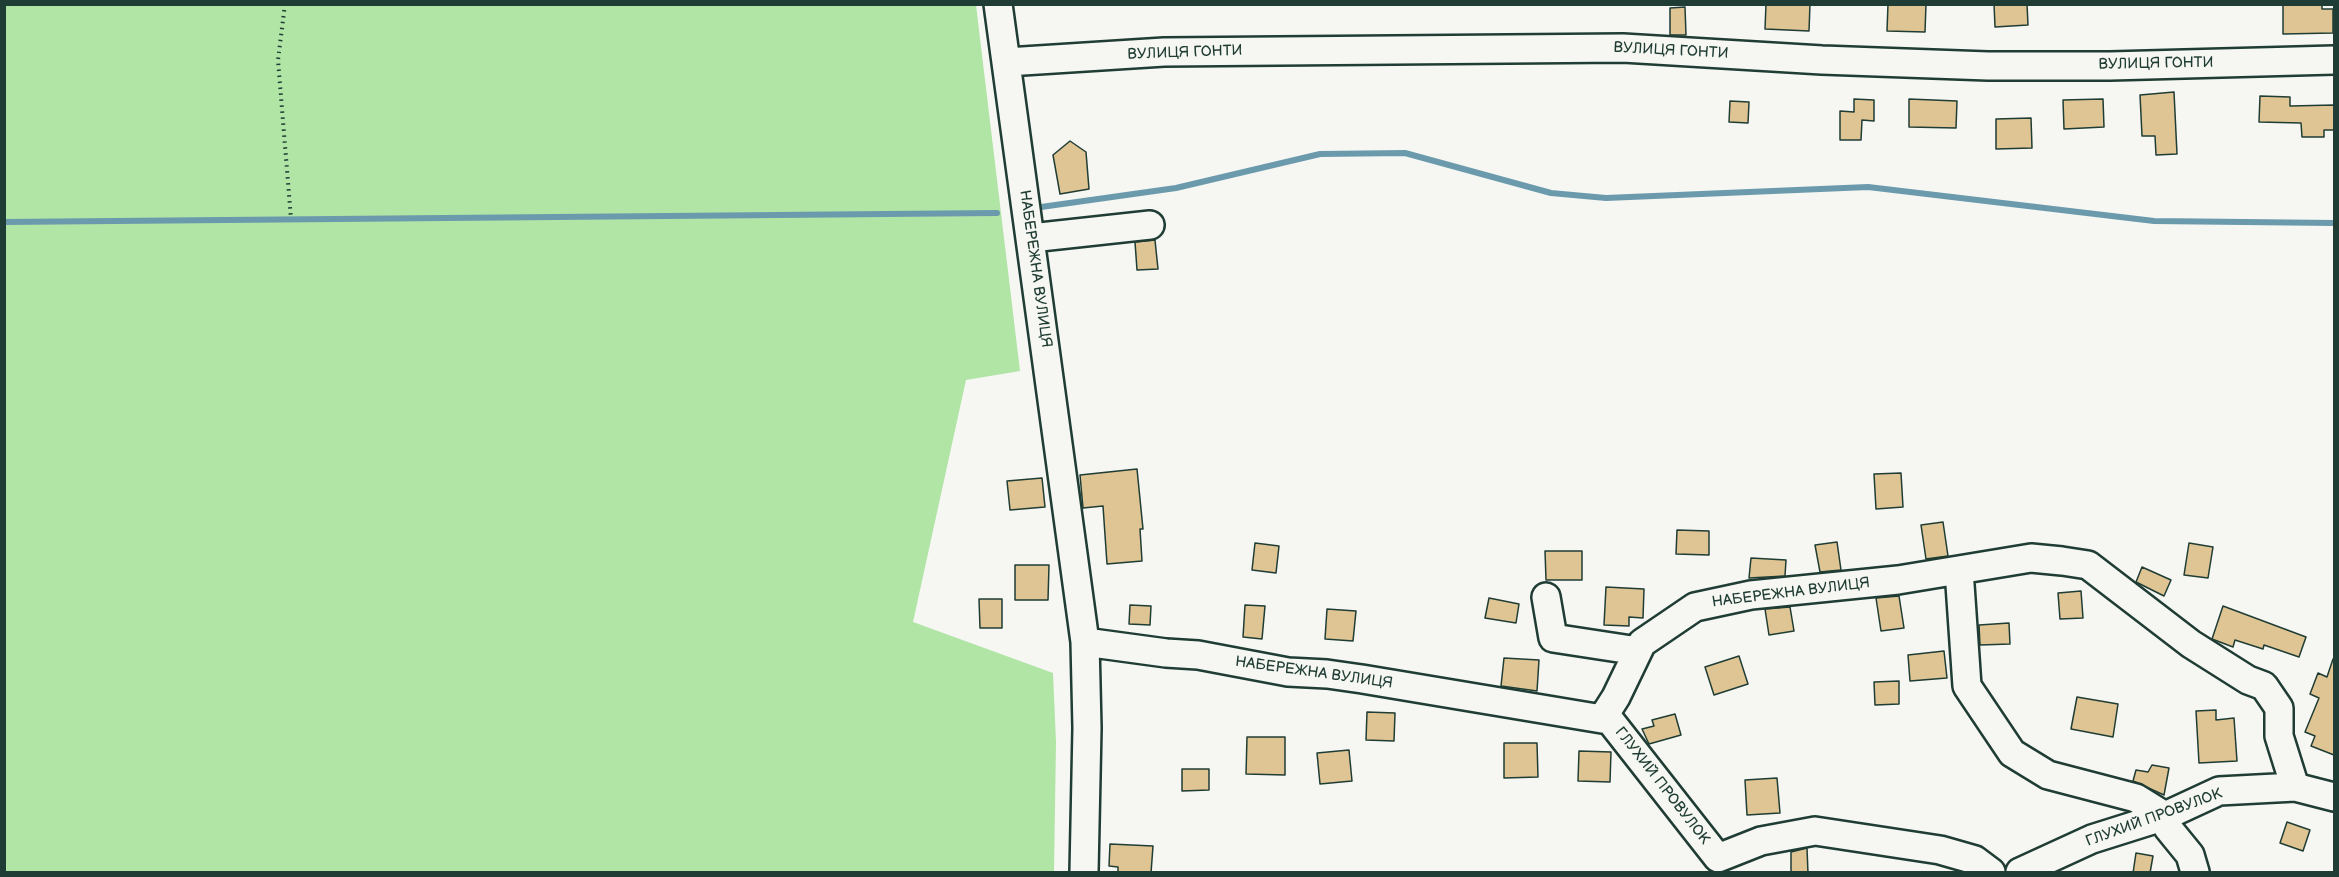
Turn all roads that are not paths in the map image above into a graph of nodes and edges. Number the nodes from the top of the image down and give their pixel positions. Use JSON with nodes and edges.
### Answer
{"nodes":[{"id":1,"x":998,"y":4,"type":"edge"},
{"id":2,"x":2334,"y":60,"type":"edge"},
{"id":3,"x":1007,"y":62,"type":"junction"},
{"id":4,"x":1150,"y":225,"type":"dead end"},
{"id":5,"x":1030,"y":238,"type":"junction"},
{"id":6,"x":1959,"y":570,"type":"junction"},
{"id":7,"x":1546,"y":597,"type":"dead end"},
{"id":8,"x":1085,"y":642,"type":"junction"},
{"id":9,"x":1638,"y":651,"type":"junction"},
{"id":10,"x":1605,"y":714,"type":"junction"},
{"id":11,"x":2295,"y":787,"type":"junction"},
{"id":12,"x":2334,"y":797,"type":"edge"},
{"id":13,"x":2165,"y":816,"type":"junction"},
{"id":14,"x":1717,"y":865,"type":"edge"},
{"id":15,"x":1084,"y":873,"type":"edge"},
{"id":16,"x":1991,"y":873,"type":"edge"},
{"id":17,"x":2020,"y":873,"type":"edge"},
{"id":18,"x":2195,"y":873,"type":"edge"}],
"edges":[{"from":1,"to":3,"type":"street","name":"НАБЕРЕЖНА ВУЛИЦЯ"},
{"from":2,"to":3,"type":"street","name":"ВУЛИЦЯ ГОНТИ"},
{"from":3,"to":5,"type":"street","name":"НАБЕРЕЖНА ВУЛИЦЯ"},
{"from":4,"to":5,"type":"street"},
{"from":5,"to":8,"type":"street","name":"НАБЕРЕЖНА ВУЛИЦЯ"},
{"from":6,"to":9,"type":"street","name":"НАБЕРЕЖНА ВУЛИЦЯ"},
{"from":6,"to":11,"type":"street","name":"НАБЕРЕЖНА ВУЛИЦЯ"},
{"from":6,"to":13,"type":"street"},
{"from":7,"to":9,"type":"street"},
{"from":8,"to":10,"type":"street","name":"НАБЕРЕЖНА ВУЛИЦЯ"},
{"from":8,"to":15,"type":"street","name":"НАБЕРЕЖНА ВУЛИЦЯ"},
{"from":9,"to":10,"type":"street","name":"НАБЕРЕЖНА ВУЛИЦЯ"},
{"from":10,"to":14,"type":"street","name":"ГЛУХИЙ ПРОВУЛОК"},
{"from":11,"to":12,"type":"street"},
{"from":11,"to":13,"type":"street","name":"ГЛУХИЙ ПРОВУЛОК"},
{"from":13,"to":17,"type":"street","name":"ГЛУХИЙ ПРОВУЛОК"},
{"from":13,"to":18,"type":"street"},
{"from":14,"to":16,"type":"street","name":"ГЛУХИЙ ПРОВУЛОК"}]}
